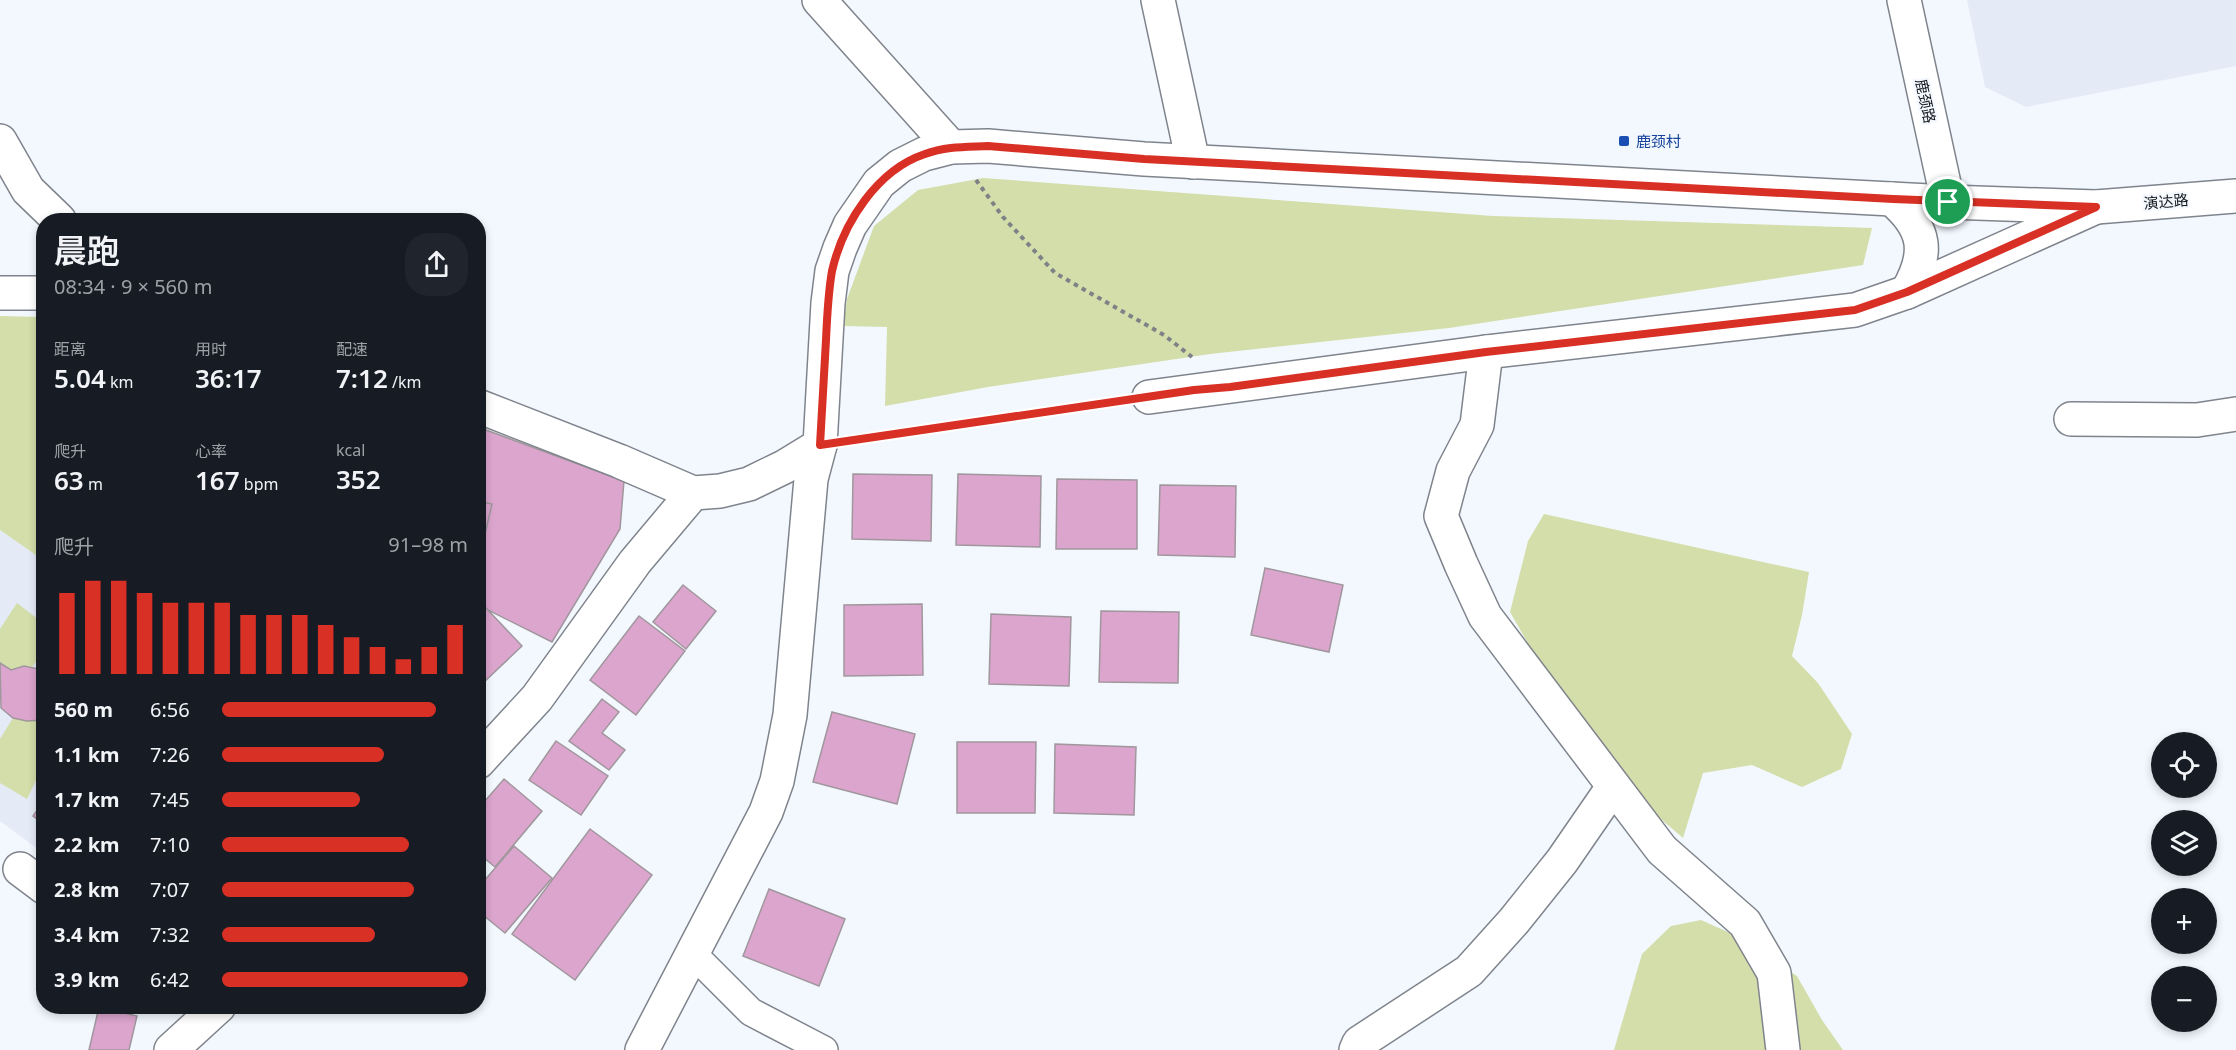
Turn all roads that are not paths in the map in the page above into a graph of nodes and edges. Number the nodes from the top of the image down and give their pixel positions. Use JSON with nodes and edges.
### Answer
{"nodes":[{"id":1,"x":819,"y":0,"type":"edge"},
{"id":2,"x":1158,"y":0,"type":"edge"},
{"id":3,"x":1904,"y":0,"type":"edge"},
{"id":4,"x":0,"y":141,"type":"edge"},
{"id":5,"x":951,"y":147,"type":"junction"},
{"id":6,"x":1193,"y":162,"type":"junction"},
{"id":7,"x":2236,"y":195,"type":"edge"},
{"id":8,"x":1893,"y":199,"type":"junction"},
{"id":9,"x":1948,"y":202,"type":"junction"},
{"id":10,"x":2096,"y":207,"type":"junction"},
{"id":11,"x":52,"y":213,"type":"edge"},
{"id":12,"x":1907,"y":292,"type":"junction"},
{"id":13,"x":1486,"y":352,"type":"junction"},
{"id":14,"x":1149,"y":397,"type":"road end"},
{"id":15,"x":486,"y":409,"type":"edge"},
{"id":16,"x":2236,"y":414,"type":"edge"},
{"id":17,"x":2071,"y":420,"type":"dead end"},
{"id":18,"x":820,"y":445,"type":"junction"},
{"id":19,"x":693,"y":493,"type":"junction"},
{"id":20,"x":486,"y":753,"type":"edge"},
{"id":21,"x":1613,"y":787,"type":"junction"},
{"id":22,"x":692,"y":953,"type":"junction"},
{"id":23,"x":216,"y":1014,"type":"edge"},
{"id":24,"x":171,"y":1050,"type":"edge"},
{"id":25,"x":642,"y":1050,"type":"edge"},
{"id":26,"x":824,"y":1050,"type":"edge"},
{"id":27,"x":1356,"y":1050,"type":"edge"},
{"id":28,"x":1783,"y":1050,"type":"edge"}],
"edges":[{"from":1,"to":5,"type":"street"},
{"from":2,"to":6,"type":"street"},
{"from":3,"to":9,"type":"street","name":"鹿颈路"},
{"from":4,"to":11,"type":"street"},
{"from":5,"to":6,"type":"street"},
{"from":5,"to":18,"type":"street"},
{"from":6,"to":8,"type":"street"},
{"from":7,"to":10,"type":"street","name":"演达路"},
{"from":8,"to":9,"type":"street"},
{"from":8,"to":12,"type":"street"},
{"from":9,"to":10,"type":"street"},
{"from":10,"to":12,"type":"street"},
{"from":12,"to":13,"type":"street"},
{"from":13,"to":14,"type":"street"},
{"from":13,"to":21,"type":"street"},
{"from":15,"to":19,"type":"street"},
{"from":16,"to":17,"type":"street"},
{"from":18,"to":19,"type":"street"},
{"from":18,"to":22,"type":"street"},
{"from":19,"to":20,"type":"street"},
{"from":21,"to":27,"type":"street"},
{"from":21,"to":28,"type":"street"},
{"from":22,"to":25,"type":"street"},
{"from":22,"to":26,"type":"street"},
{"from":23,"to":24,"type":"street"}]}
